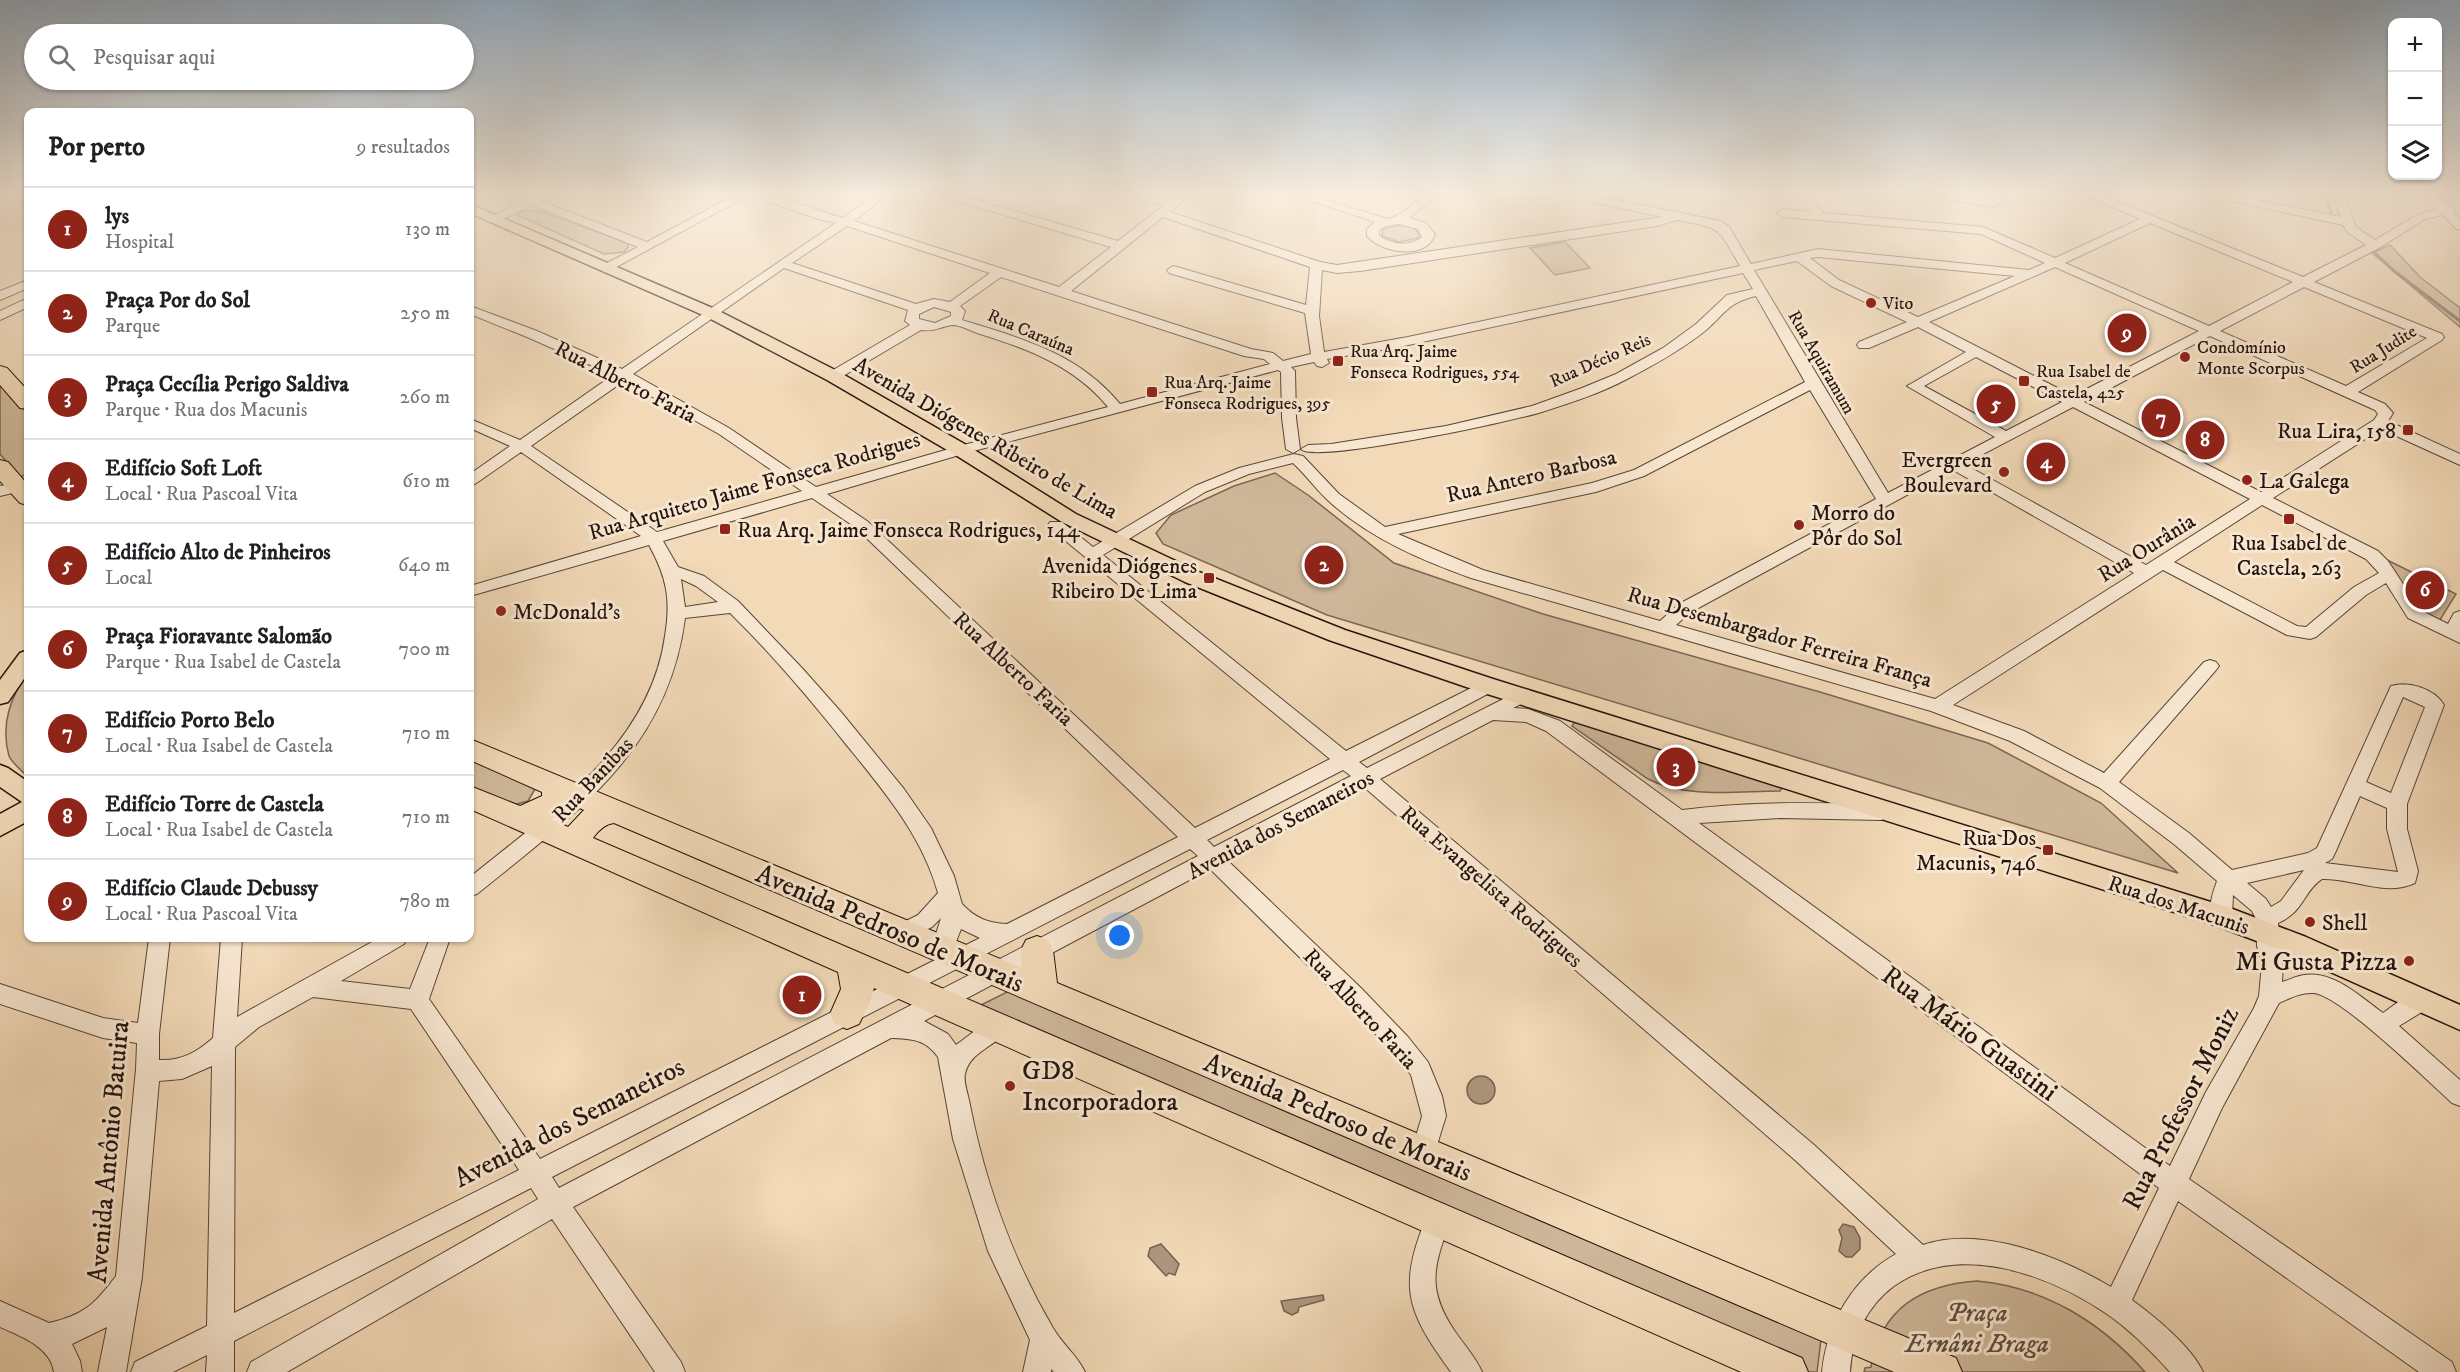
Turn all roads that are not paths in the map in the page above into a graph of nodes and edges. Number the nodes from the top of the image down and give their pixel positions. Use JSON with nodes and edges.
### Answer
{"nodes":[{"id":1,"x":587,"y":259,"type":"edge"},
{"id":2,"x":624,"y":259,"type":"edge"},
{"id":3,"x":790,"y":259,"type":"edge"},
{"id":4,"x":958,"y":259,"type":"edge"},
{"id":5,"x":1102,"y":259,"type":"edge"},
{"id":6,"x":1301,"y":259,"type":"edge"},
{"id":7,"x":1385,"y":259,"type":"edge"},
{"id":8,"x":1742,"y":259,"type":"edge"},
{"id":9,"x":1795,"y":259,"type":"edge"},
{"id":10,"x":1802,"y":259,"type":"edge"},
{"id":11,"x":1851,"y":259,"type":"edge"},
{"id":12,"x":1878,"y":259,"type":"edge"},
{"id":13,"x":2051,"y":259,"type":"edge"},
{"id":14,"x":2064,"y":259,"type":"edge"},
{"id":15,"x":2248,"y":259,"type":"edge"},
{"id":16,"x":2349,"y":259,"type":"edge"},
{"id":17,"x":2058,"y":262,"type":"junction"},
{"id":18,"x":783,"y":264,"type":"junction"},
{"id":19,"x":1317,"y":265,"type":"junction"},
{"id":20,"x":608,"y":268,"type":"junction"},
{"id":21,"x":1748,"y":269,"type":"junction"},
{"id":22,"x":1173,"y":270,"type":"dead end"},
{"id":23,"x":1994,"y":271,"type":"junction"},
{"id":24,"x":1000,"y":272,"type":"junction"},
{"id":25,"x":1824,"y":274,"type":"junction"},
{"id":26,"x":2031,"y":274,"type":"junction"},
{"id":27,"x":2304,"y":282,"type":"junction"},
{"id":28,"x":2008,"y":283,"type":"junction"},
{"id":29,"x":24,"y":286,"type":"edge"},
{"id":30,"x":1761,"y":291,"type":"junction"},
{"id":31,"x":1060,"y":293,"type":"junction"},
{"id":32,"x":0,"y":296,"type":"edge"},
{"id":33,"x":24,"y":305,"type":"edge"},
{"id":34,"x":952,"y":306,"type":"junction"},
{"id":35,"x":917,"y":309,"type":"junction"},
{"id":36,"x":1313,"y":311,"type":"junction"},
{"id":37,"x":474,"y":312,"type":"edge"},
{"id":38,"x":711,"y":313,"type":"junction"},
{"id":39,"x":0,"y":316,"type":"edge"},
{"id":40,"x":954,"y":321,"type":"junction"},
{"id":41,"x":1918,"y":322,"type":"junction"},
{"id":42,"x":920,"y":325,"type":"junction"},
{"id":43,"x":2209,"y":330,"type":"junction"},
{"id":44,"x":1864,"y":345,"type":"dead end"},
{"id":45,"x":1974,"y":353,"type":"junction"},
{"id":46,"x":1320,"y":360,"type":"junction"},
{"id":47,"x":1277,"y":370,"type":"junction"},
{"id":48,"x":0,"y":372,"type":"edge"},
{"id":49,"x":624,"y":375,"type":"junction"},
{"id":50,"x":833,"y":376,"type":"junction"},
{"id":51,"x":1813,"y":383,"type":"junction"},
{"id":52,"x":2348,"y":392,"type":"junction"},
{"id":53,"x":24,"y":399,"type":"edge"},
{"id":54,"x":2073,"y":403,"type":"junction"},
{"id":55,"x":1116,"y":408,"type":"junction"},
{"id":56,"x":2380,"y":423,"type":"junction"},
{"id":57,"x":474,"y":425,"type":"edge"},
{"id":58,"x":2006,"y":437,"type":"junction"},
{"id":59,"x":520,"y":445,"type":"junction"},
{"id":60,"x":961,"y":450,"type":"junction"},
{"id":61,"x":1299,"y":454,"type":"junction"},
{"id":62,"x":2460,"y":460,"type":"edge"},
{"id":63,"x":1953,"y":464,"type":"junction"},
{"id":64,"x":474,"y":478,"type":"edge"},
{"id":65,"x":815,"y":491,"type":"junction"},
{"id":66,"x":2262,"y":500,"type":"junction"},
{"id":67,"x":1885,"y":501,"type":"junction"},
{"id":68,"x":1056,"y":525,"type":"dead end"},
{"id":69,"x":1383,"y":532,"type":"junction"},
{"id":70,"x":653,"y":537,"type":"junction"},
{"id":71,"x":1117,"y":541,"type":"junction"},
{"id":72,"x":1094,"y":554,"type":"junction"},
{"id":73,"x":2163,"y":563,"type":"junction"},
{"id":74,"x":672,"y":571,"type":"junction"},
{"id":75,"x":2147,"y":573,"type":"junction"},
{"id":76,"x":2388,"y":575,"type":"junction"},
{"id":77,"x":474,"y":590,"type":"edge"},
{"id":78,"x":733,"y":608,"type":"junction"},
{"id":79,"x":677,"y":614,"type":"junction"},
{"id":80,"x":2460,"y":617,"type":"edge"},
{"id":81,"x":1664,"y":627,"type":"junction"},
{"id":82,"x":2456,"y":635,"type":"edge"},
{"id":83,"x":24,"y":663,"type":"edge"},
{"id":84,"x":2211,"y":666,"type":"dead end"},
{"id":85,"x":1489,"y":686,"type":"junction"},
{"id":86,"x":1,"y":691,"type":"edge"},
{"id":87,"x":1523,"y":695,"type":"junction"},
{"id":88,"x":1936,"y":706,"type":"junction"},
{"id":89,"x":1491,"y":713,"type":"junction"},
{"id":90,"x":474,"y":751,"type":"edge"},
{"id":91,"x":1345,"y":761,"type":"junction"},
{"id":92,"x":0,"y":774,"type":"edge"},
{"id":93,"x":1367,"y":779,"type":"junction"},
{"id":94,"x":2107,"y":783,"type":"junction"},
{"id":95,"x":553,"y":784,"type":"junction"},
{"id":96,"x":2356,"y":786,"type":"junction"},
{"id":97,"x":24,"y":792,"type":"edge"},
{"id":98,"x":581,"y":796,"type":"junction"},
{"id":99,"x":474,"y":799,"type":"edge"},
{"id":100,"x":2397,"y":804,"type":"junction"},
{"id":101,"x":24,"y":812,"type":"edge"},
{"id":102,"x":616,"y":812,"type":"junction"},
{"id":103,"x":1890,"y":812,"type":"junction"},
{"id":104,"x":1680,"y":818,"type":"junction"},
{"id":105,"x":530,"y":825,"type":"junction"},
{"id":106,"x":0,"y":826,"type":"edge"},
{"id":107,"x":1193,"y":839,"type":"junction"},
{"id":108,"x":578,"y":846,"type":"junction"},
{"id":109,"x":1214,"y":860,"type":"junction"},
{"id":110,"x":2228,"y":879,"type":"junction"},
{"id":111,"x":474,"y":884,"type":"edge"},
{"id":112,"x":951,"y":901,"type":"junction"},
{"id":113,"x":2221,"y":916,"type":"junction"},
{"id":114,"x":2267,"y":926,"type":"junction"},
{"id":115,"x":902,"y":933,"type":"junction"},
{"id":116,"x":1022,"y":937,"type":"junction"},
{"id":117,"x":160,"y":942,"type":"edge"},
{"id":118,"x":231,"y":942,"type":"edge"},
{"id":119,"x":389,"y":942,"type":"edge"},
{"id":120,"x":439,"y":942,"type":"edge"},
{"id":121,"x":951,"y":954,"type":"junction"},
{"id":122,"x":850,"y":964,"type":"junction"},
{"id":123,"x":994,"y":972,"type":"junction"},
{"id":124,"x":313,"y":987,"type":"junction"},
{"id":125,"x":902,"y":987,"type":"junction"},
{"id":126,"x":0,"y":994,"type":"edge"},
{"id":127,"x":1045,"y":994,"type":"junction"},
{"id":128,"x":2270,"y":996,"type":"junction"},
{"id":129,"x":417,"y":1000,"type":"junction"},
{"id":130,"x":2422,"y":1000,"type":"junction"},
{"id":131,"x":938,"y":1002,"type":"junction"},
{"id":132,"x":847,"y":1014,"type":"junction"},
{"id":133,"x":2460,"y":1018,"type":"edge"},
{"id":134,"x":2382,"y":1025,"type":"junction"},
{"id":135,"x":887,"y":1028,"type":"junction"},
{"id":136,"x":996,"y":1028,"type":"junction"},
{"id":137,"x":148,"y":1034,"type":"junction"},
{"id":138,"x":225,"y":1040,"type":"junction"},
{"id":139,"x":148,"y":1069,"type":"junction"},
{"id":140,"x":953,"y":1074,"type":"junction"},
{"id":141,"x":2460,"y":1095,"type":"edge"},
{"id":142,"x":1423,"y":1153,"type":"junction"},
{"id":143,"x":535,"y":1173,"type":"junction"},
{"id":144,"x":2172,"y":1184,"type":"junction"},
{"id":145,"x":557,"y":1202,"type":"junction"},
{"id":146,"x":1438,"y":1220,"type":"junction"},
{"id":147,"x":1919,"y":1258,"type":"junction"},
{"id":148,"x":129,"y":1278,"type":"junction"},
{"id":149,"x":2116,"y":1305,"type":"junction"},
{"id":150,"x":0,"y":1314,"type":"edge"},
{"id":151,"x":1844,"y":1331,"type":"junction"},
{"id":152,"x":222,"y":1332,"type":"junction"},
{"id":153,"x":47,"y":1337,"type":"junction"},
{"id":154,"x":1044,"y":1339,"type":"junction"},
{"id":155,"x":264,"y":1371,"type":"edge"},
{"id":156,"x":68,"y":1372,"type":"edge"},
{"id":157,"x":112,"y":1372,"type":"edge"},
{"id":158,"x":144,"y":1372,"type":"edge"},
{"id":159,"x":220,"y":1372,"type":"edge"},
{"id":160,"x":671,"y":1372,"type":"edge"},
{"id":161,"x":1037,"y":1372,"type":"edge"},
{"id":162,"x":1071,"y":1372,"type":"edge"},
{"id":163,"x":1468,"y":1372,"type":"edge"},
{"id":164,"x":1788,"y":1372,"type":"edge"},
{"id":165,"x":1836,"y":1372,"type":"edge"},
{"id":166,"x":1942,"y":1372,"type":"edge"},
{"id":167,"x":2189,"y":1372,"type":"edge"},
{"id":168,"x":2442,"y":1372,"type":"edge"}],
"edges":[{"from":1,"to":20,"type":"main road","name":"Avenida Diógenes Ribeiro de Lima"},
{"from":2,"to":20,"type":"street"},
{"from":3,"to":18,"type":"street"},
{"from":4,"to":24,"type":"street"},
{"from":5,"to":31,"type":"street"},
{"from":6,"to":19,"type":"street"},
{"from":7,"to":19,"type":"street"},
{"from":8,"to":21,"type":"street","name":"Rua Aquiramum"},
{"from":9,"to":21,"type":"street","name":"Rua Arquiteto Jaime Fonseca Rodrigues"},
{"from":10,"to":25,"type":"street"},
{"from":11,"to":25,"type":"street"},
{"from":12,"to":23,"type":"street","name":"Rua Arquiteto Jaime Fonseca Rodrigues"},
{"from":13,"to":17,"type":"street"},
{"from":14,"to":17,"type":"street"},
{"from":15,"to":27,"type":"street"},
{"from":16,"to":27,"type":"street"},
{"from":17,"to":26,"type":"street"},
{"from":17,"to":43,"type":"street"},
{"from":18,"to":35,"type":"street"},
{"from":18,"to":38,"type":"street"},
{"from":19,"to":36,"type":"street"},
{"from":20,"to":38,"type":"main road","name":"Avenida Diógenes Ribeiro de Lima"},
{"from":21,"to":30,"type":"street","name":"Rua Aquiramum"},
{"from":21,"to":46,"type":"street","name":"Rua Arquiteto Jaime Fonseca Rodrigues"},
{"from":22,"to":36,"type":"street"},
{"from":23,"to":26,"type":"street","name":"Rua Arquiteto Jaime Fonseca Rodrigues"},
{"from":23,"to":28,"type":"street"},
{"from":24,"to":31,"type":"street"},
{"from":24,"to":34,"type":"street"},
{"from":25,"to":41,"type":"street"},
{"from":26,"to":28,"type":"street"},
{"from":27,"to":43,"type":"street"},
{"from":27,"to":52,"type":"street","name":"Rua Judite"},
{"from":28,"to":41,"type":"street"},
{"from":29,"to":32,"type":"street"},
{"from":30,"to":51,"type":"street","name":"Rua Aquiramum"},
{"from":30,"to":61,"type":"street","name":"Rua Décio Reis"},
{"from":31,"to":47,"type":"street"},
{"from":33,"to":39,"type":"street"},
{"from":34,"to":35,"type":"street"},
{"from":34,"to":40,"type":"street"},
{"from":35,"to":42,"type":"street"},
{"from":36,"to":46,"type":"street"},
{"from":37,"to":49,"type":"street","name":"Rua Alberto Faria"},
{"from":38,"to":49,"type":"street"},
{"from":38,"to":50,"type":"main road","name":"Avenida Diógenes Ribeiro de Lima"},
{"from":40,"to":42,"type":"street"},
{"from":40,"to":55,"type":"street","name":"Rua Caraúna"},
{"from":41,"to":44,"type":"street"},
{"from":41,"to":45,"type":"street"},
{"from":42,"to":50,"type":"street"},
{"from":43,"to":52,"type":"street"},
{"from":43,"to":54,"type":"street"},
{"from":45,"to":54,"type":"street"},
{"from":45,"to":58,"type":"street"},
{"from":46,"to":47,"type":"street","name":"Rua Arquiteto Jaime Fonseca Rodrigues"},
{"from":47,"to":55,"type":"street","name":"Rua Arquiteto Jaime Fonseca Rodrigues"},
{"from":47,"to":61,"type":"street"},
{"from":48,"to":53,"type":"highway"},
{"from":49,"to":59,"type":"street"},
{"from":49,"to":65,"type":"street","name":"Rua Alberto Faria"},
{"from":50,"to":60,"type":"main road","name":"Avenida Diógenes Ribeiro de Lima"},
{"from":51,"to":67,"type":"street","name":"Rua Aquiramum"},
{"from":51,"to":69,"type":"street","name":"Rua Antero Barbosa"},
{"from":52,"to":56,"type":"street"},
{"from":54,"to":58,"type":"street"},
{"from":54,"to":66,"type":"street"},
{"from":55,"to":60,"type":"street","name":"Rua Arquiteto Jaime Fonseca Rodrigues"},
{"from":56,"to":62,"type":"street"},
{"from":56,"to":66,"type":"street","name":"Rua Ourânia"},
{"from":57,"to":59,"type":"street"},
{"from":58,"to":63,"type":"street"},
{"from":59,"to":64,"type":"street"},
{"from":59,"to":70,"type":"street"},
{"from":60,"to":65,"type":"street","name":"Rua Arquiteto Jaime Fonseca Rodrigues"},
{"from":60,"to":71,"type":"main road","name":"Avenida Diógenes Ribeiro de Lima"},
{"from":61,"to":69,"type":"street","name":"Rua Desembargador Ferreira França"},
{"from":61,"to":71,"type":"street","name":"Rua Décio Reis"},
{"from":63,"to":67,"type":"street"},
{"from":63,"to":75,"type":"street"},
{"from":65,"to":70,"type":"street","name":"Rua Arquiteto Jaime Fonseca Rodrigues"},
{"from":65,"to":107,"type":"street","name":"Rua Alberto Faria"},
{"from":66,"to":73,"type":"street","name":"Rua Ourânia"},
{"from":66,"to":76,"type":"street"},
{"from":67,"to":81,"type":"street"},
{"from":68,"to":72,"type":"street","name":"Rua Evangelista Rodrigues"},
{"from":69,"to":81,"type":"street","name":"Rua Desembargador Ferreira França"},
{"from":70,"to":74,"type":"street","name":"Rua Banibas"},
{"from":70,"to":77,"type":"street","name":"Rua Arquiteto Jaime Fonseca Rodrigues"},
{"from":71,"to":72,"type":"street","name":"Rua Décio Reis"},
{"from":71,"to":85,"type":"main road","name":"Avenida Diógenes Ribeiro de Lima"},
{"from":72,"to":91,"type":"street","name":"Rua Evangelista Rodrigues"},
{"from":73,"to":75,"type":"street","name":"Rua Ourânia"},
{"from":73,"to":76,"type":"street"},
{"from":74,"to":78,"type":"street"},
{"from":74,"to":79,"type":"street","name":"Rua Banibas"},
{"from":75,"to":88,"type":"street","name":"Rua Ourânia"},
{"from":76,"to":82,"type":"street"},
{"from":78,"to":79,"type":"street"},
{"from":78,"to":112,"type":"street"},
{"from":79,"to":98,"type":"street","name":"Rua Banibas"},
{"from":80,"to":82,"type":"street"},
{"from":81,"to":88,"type":"street","name":"Rua Desembargador Ferreira França"},
{"from":83,"to":86,"type":"main road"},
{"from":84,"to":94,"type":"street"},
{"from":85,"to":87,"type":"main road","name":"Avenida Diógenes Ribeiro de Lima"},
{"from":85,"to":91,"type":"street","name":"Avenida dos Semaneiros"},
{"from":87,"to":89,"type":"street","name":"Avenida dos Semaneiros"},
{"from":87,"to":103,"type":"main road","name":"Rua dos Macunis"},
{"from":88,"to":94,"type":"street","name":"Rua Desembargador Ferreira França"},
{"from":89,"to":93,"type":"street","name":"Avenida dos Semaneiros"},
{"from":89,"to":104,"type":"street","name":"Rua Mário Guastini"},
{"from":90,"to":95,"type":"highway","name":"Avenida Pedroso de Morais"},
{"from":91,"to":93,"type":"street","name":"Rua Evangelista Rodrigues"},
{"from":91,"to":107,"type":"street","name":"Avenida dos Semaneiros"},
{"from":92,"to":97,"type":"main road"},
{"from":93,"to":109,"type":"street","name":"Avenida dos Semaneiros"},
{"from":93,"to":147,"type":"street","name":"Rua Evangelista Rodrigues"},
{"from":94,"to":110,"type":"street","name":"Rua Desembargador Ferreira França"},
{"from":95,"to":98,"type":"highway","name":"Avenida Pedroso de Morais"},
{"from":95,"to":105,"type":"highway"},
{"from":96,"to":100,"type":"street"},
{"from":96,"to":100,"type":"street"},
{"from":96,"to":110,"type":"street"},
{"from":98,"to":102,"type":"highway","name":"Avenida Pedroso de Morais"},
{"from":98,"to":105,"type":"street","name":"Rua Banibas"},
{"from":99,"to":105,"type":"highway","name":"Avenida Pedroso de Morais"},
{"from":100,"to":114,"type":"street"},
{"from":101,"to":106,"type":"main road"},
{"from":102,"to":108,"type":"highway"},
{"from":102,"to":115,"type":"highway","name":"Avenida Pedroso de Morais"},
{"from":103,"to":104,"type":"street","name":"Rua dos Macunis"},
{"from":103,"to":113,"type":"main road","name":"Rua dos Macunis"},
{"from":104,"to":144,"type":"street","name":"Rua Mário Guastini"},
{"from":105,"to":108,"type":"highway","name":"Avenida Pedroso de Morais"},
{"from":105,"to":111,"type":"street","name":"Rua Banibas"},
{"from":107,"to":109,"type":"street","name":"Rua Alberto Faria"},
{"from":107,"to":116,"type":"street","name":"Avenida dos Semaneiros"},
{"from":108,"to":122,"type":"highway","name":"Avenida Pedroso de Morais"},
{"from":109,"to":116,"type":"street","name":"Avenida dos Semaneiros"},
{"from":109,"to":142,"type":"street","name":"Rua Alberto Faria"},
{"from":110,"to":113,"type":"street"},
{"from":110,"to":114,"type":"street","name":"Rua Desembargador Ferreira França"},
{"from":112,"to":115,"type":"street"},
{"from":112,"to":116,"type":"street"},
{"from":112,"to":121,"type":"street"},
{"from":113,"to":114,"type":"main road","name":"Rua dos Macunis"},
{"from":114,"to":128,"type":"street","name":"Rua Professor Moniz"},
{"from":114,"to":130,"type":"main road","name":"Rua dos Macunis"},
{"from":115,"to":121,"type":"highway","name":"Avenida Pedroso de Morais"},
{"from":116,"to":121,"type":"street","name":"Avenida dos Semaneiros"},
{"from":116,"to":123,"type":"street","name":"Avenida dos Semaneiros"},
{"from":116,"to":127,"type":"highway"},
{"from":117,"to":137,"type":"street","name":"Avenida Antônio Batuira"},
{"from":118,"to":138,"type":"street"},
{"from":119,"to":124,"type":"street"},
{"from":120,"to":129,"type":"street"},
{"from":121,"to":123,"type":"highway","name":"Avenida Pedroso de Morais"},
{"from":121,"to":125,"type":"street","name":"Avenida dos Semaneiros"},
{"from":122,"to":125,"type":"highway","name":"Avenida Pedroso de Morais"},
{"from":122,"to":132,"type":"highway"},
{"from":123,"to":127,"type":"highway","name":"Avenida Pedroso de Morais"},
{"from":123,"to":131,"type":"street","name":"Avenida dos Semaneiros"},
{"from":124,"to":129,"type":"street"},
{"from":124,"to":138,"type":"street"},
{"from":125,"to":131,"type":"highway","name":"Avenida Pedroso de Morais"},
{"from":125,"to":132,"type":"street","name":"Avenida dos Semaneiros"},
{"from":126,"to":137,"type":"street"},
{"from":127,"to":142,"type":"highway","name":"Avenida Pedroso de Morais"},
{"from":128,"to":134,"type":"street"},
{"from":128,"to":144,"type":"street","name":"Rua Professor Moniz"},
{"from":129,"to":143,"type":"street"},
{"from":130,"to":133,"type":"main road","name":"Rua dos Macunis"},
{"from":130,"to":134,"type":"street"},
{"from":131,"to":135,"type":"street","name":"Avenida dos Semaneiros"},
{"from":131,"to":136,"type":"highway","name":"Avenida Pedroso de Morais"},
{"from":132,"to":143,"type":"street","name":"Avenida dos Semaneiros"},
{"from":134,"to":141,"type":"street"},
{"from":135,"to":140,"type":"street"},
{"from":135,"to":145,"type":"street","name":"Avenida dos Semaneiros"},
{"from":136,"to":140,"type":"street"},
{"from":136,"to":146,"type":"highway","name":"Avenida Pedroso de Morais"},
{"from":137,"to":139,"type":"street","name":"Avenida Antônio Batuira"},
{"from":138,"to":139,"type":"street"},
{"from":138,"to":152,"type":"street"},
{"from":139,"to":148,"type":"street","name":"Avenida Antônio Batuira"},
{"from":140,"to":154,"type":"street"},
{"from":142,"to":151,"type":"highway","name":"Avenida Pedroso de Morais"},
{"from":143,"to":145,"type":"street"},
{"from":143,"to":152,"type":"street","name":"Avenida dos Semaneiros"},
{"from":144,"to":149,"type":"street","name":"Rua Professor Moniz"},
{"from":144,"to":168,"type":"street","name":"Rua Mário Guastini"},
{"from":145,"to":155,"type":"street","name":"Avenida dos Semaneiros"},
{"from":145,"to":160,"type":"street"},
{"from":146,"to":163,"type":"street"},
{"from":146,"to":164,"type":"highway","name":"Avenida Pedroso de Morais"},
{"from":147,"to":149,"type":"street"},
{"from":147,"to":151,"type":"street"},
{"from":148,"to":153,"type":"street"},
{"from":148,"to":157,"type":"street","name":"Avenida Antônio Batuira"},
{"from":149,"to":167,"type":"street"},
{"from":150,"to":153,"type":"street"},
{"from":151,"to":165,"type":"street"},
{"from":151,"to":166,"type":"highway","name":"Avenida Pedroso de Morais"},
{"from":152,"to":158,"type":"street","name":"Avenida dos Semaneiros"},
{"from":152,"to":159,"type":"street"},
{"from":153,"to":156,"type":"street"},
{"from":154,"to":161,"type":"street"},
{"from":154,"to":162,"type":"street"}]}
